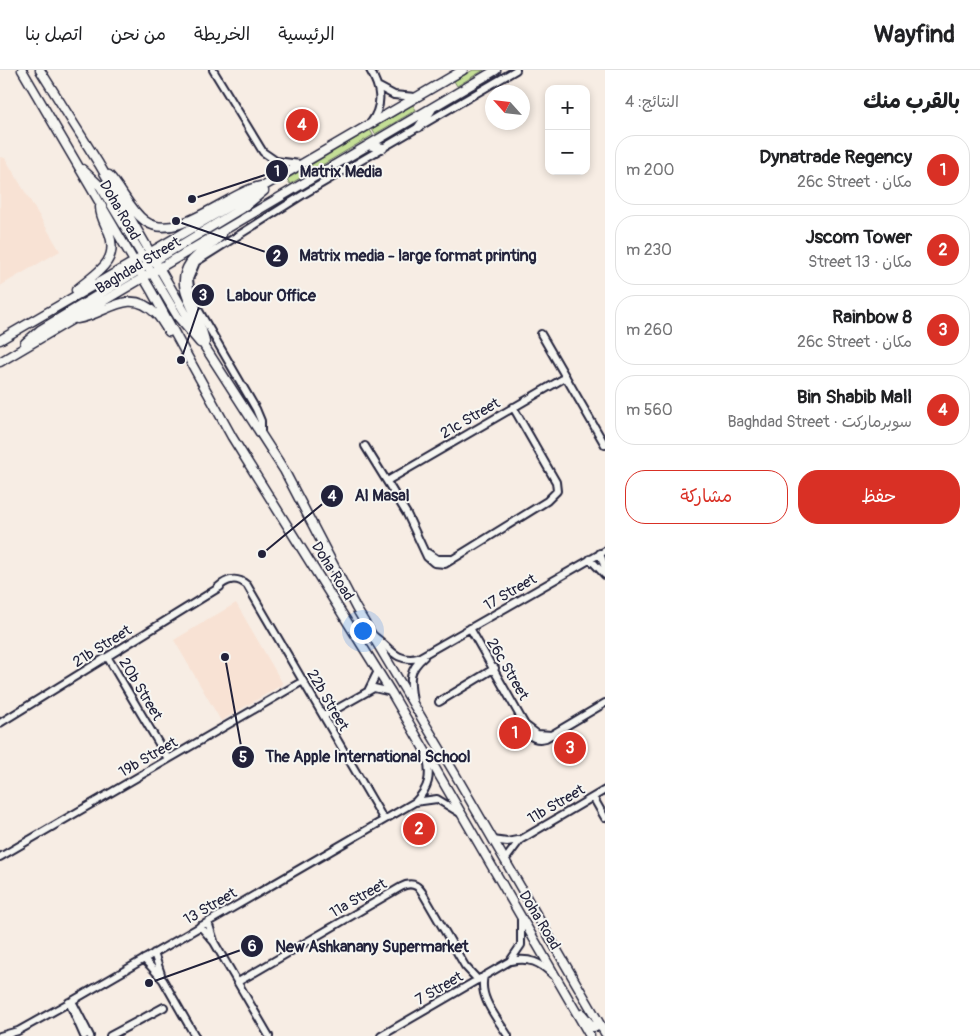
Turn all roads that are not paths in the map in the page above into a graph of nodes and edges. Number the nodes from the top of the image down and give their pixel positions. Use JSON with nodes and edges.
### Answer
{"nodes":[{"id":1,"x":22,"y":70,"type":"edge"},
{"id":2,"x":40,"y":70,"type":"edge"},
{"id":3,"x":213,"y":70,"type":"edge"},
{"id":4,"x":370,"y":70,"type":"edge"},
{"id":5,"x":463,"y":70,"type":"edge"},
{"id":6,"x":496,"y":70,"type":"edge"},
{"id":7,"x":516,"y":70,"type":"edge"},
{"id":8,"x":379,"y":86,"type":"junction"},
{"id":9,"x":417,"y":97,"type":"junction"},
{"id":10,"x":433,"y":107,"type":"junction"},
{"id":11,"x":370,"y":124,"type":"junction"},
{"id":12,"x":419,"y":127,"type":"junction"},
{"id":13,"x":366,"y":146,"type":"junction"},
{"id":14,"x":383,"y":148,"type":"junction"},
{"id":15,"x":99,"y":164,"type":"junction"},
{"id":16,"x":304,"y":164,"type":"junction"},
{"id":17,"x":78,"y":166,"type":"junction"},
{"id":18,"x":268,"y":185,"type":"junction"},
{"id":19,"x":100,"y":202,"type":"junction"},
{"id":20,"x":224,"y":230,"type":"junction"},
{"id":21,"x":146,"y":255,"type":"junction"},
{"id":22,"x":134,"y":262,"type":"junction"},
{"id":23,"x":153,"y":267,"type":"junction"},
{"id":24,"x":139,"y":270,"type":"junction"},
{"id":25,"x":144,"y":278,"type":"junction"},
{"id":26,"x":67,"y":299,"type":"junction"},
{"id":27,"x":73,"y":319,"type":"junction"},
{"id":28,"x":541,"y":334,"type":"dead end"},
{"id":29,"x":178,"y":339,"type":"junction"},
{"id":30,"x":0,"y":340,"type":"edge"},
{"id":31,"x":205,"y":347,"type":"junction"},
{"id":32,"x":16,"y":352,"type":"junction"},
{"id":33,"x":0,"y":362,"type":"edge"},
{"id":34,"x":566,"y":377,"type":"junction"},
{"id":35,"x":513,"y":407,"type":"junction"},
{"id":36,"x":262,"y":435,"type":"junction"},
{"id":37,"x":605,"y":445,"type":"edge"},
{"id":38,"x":365,"y":446,"type":"dead end"},
{"id":39,"x":386,"y":481,"type":"junction"},
{"id":40,"x":603,"y":552,"type":"edge"},
{"id":41,"x":590,"y":559,"type":"junction"},
{"id":42,"x":605,"y":568,"type":"edge"},
{"id":43,"x":605,"y":575,"type":"edge"},
{"id":44,"x":250,"y":592,"type":"joint"},
{"id":45,"x":470,"y":628,"type":"junction"},
{"id":46,"x":371,"y":634,"type":"junction"},
{"id":47,"x":427,"y":654,"type":"junction"},
{"id":48,"x":108,"y":658,"type":"junction"},
{"id":49,"x":495,"y":668,"type":"junction"},
{"id":50,"x":378,"y":671,"type":"junction"},
{"id":51,"x":303,"y":681,"type":"junction"},
{"id":52,"x":368,"y":690,"type":"junction"},
{"id":53,"x":391,"y":692,"type":"junction"},
{"id":54,"x":439,"y":702,"type":"dead end"},
{"id":55,"x":605,"y":703,"type":"edge"},
{"id":56,"x":413,"y":705,"type":"junction"},
{"id":57,"x":324,"y":716,"type":"junction"},
{"id":58,"x":0,"y":724,"type":"edge"},
{"id":59,"x":426,"y":751,"type":"junction"},
{"id":60,"x":168,"y":759,"type":"junction"},
{"id":61,"x":605,"y":790,"type":"edge"},
{"id":62,"x":593,"y":797,"type":"junction"},
{"id":63,"x":415,"y":802,"type":"junction"},
{"id":64,"x":461,"y":814,"type":"junction"},
{"id":65,"x":605,"y":818,"type":"edge"},
{"id":66,"x":384,"y":820,"type":"junction"},
{"id":67,"x":494,"y":840,"type":"junction"},
{"id":68,"x":520,"y":840,"type":"junction"},
{"id":69,"x":2,"y":855,"type":"edge"},
{"id":70,"x":506,"y":860,"type":"junction"},
{"id":71,"x":520,"y":915,"type":"junction"},
{"id":72,"x":208,"y":922,"type":"junction"},
{"id":73,"x":200,"y":926,"type":"junction"},
{"id":74,"x":214,"y":942,"type":"junction"},
{"id":75,"x":154,"y":954,"type":"junction"},
{"id":76,"x":144,"y":959,"type":"junction"},
{"id":77,"x":510,"y":961,"type":"junction"},
{"id":78,"x":465,"y":966,"type":"junction"},
{"id":79,"x":481,"y":978,"type":"junction"},
{"id":80,"x":163,"y":980,"type":"junction"},
{"id":81,"x":560,"y":981,"type":"junction"},
{"id":82,"x":238,"y":982,"type":"junction"},
{"id":83,"x":470,"y":984,"type":"junction"},
{"id":84,"x":70,"y":1002,"type":"junction"},
{"id":85,"x":164,"y":1007,"type":"dead end"},
{"id":86,"x":603,"y":1025,"type":"edge"},
{"id":87,"x":605,"y":1033,"type":"edge"},
{"id":88,"x":15,"y":1034,"type":"edge"},
{"id":89,"x":384,"y":1035,"type":"edge"},
{"id":90,"x":0,"y":1036,"type":"edge"},
{"id":91,"x":84,"y":1036,"type":"edge"},
{"id":92,"x":90,"y":1036,"type":"edge"},
{"id":93,"x":111,"y":1036,"type":"edge"},
{"id":94,"x":195,"y":1036,"type":"edge"},
{"id":95,"x":269,"y":1036,"type":"edge"},
{"id":96,"x":508,"y":1036,"type":"edge"},
{"id":97,"x":590,"y":1036,"type":"edge"}],
"edges":[{"from":1,"to":17,"type":"main road","name":"Doha Road"},
{"from":2,"to":15,"type":"main road","name":"Doha Road"},
{"from":3,"to":16,"type":"street"},
{"from":4,"to":8,"type":"street"},
{"from":5,"to":9,"type":"main road","name":"Baghdad Street"},
{"from":6,"to":10,"type":"main road","name":"Baghdad Street"},
{"from":7,"to":12,"type":"street"},
{"from":8,"to":9,"type":"street"},
{"from":8,"to":11,"type":"street"},
{"from":9,"to":11,"type":"main road","name":"Baghdad Street"},
{"from":10,"to":12,"type":"main road"},
{"from":10,"to":13,"type":"main road","name":"Baghdad Street"},
{"from":11,"to":16,"type":"main road","name":"Baghdad Street"},
{"from":12,"to":14,"type":"street"},
{"from":13,"to":14,"type":"main road"},
{"from":13,"to":20,"type":"main road","name":"Baghdad Street"},
{"from":14,"to":36,"type":"street"},
{"from":15,"to":18,"type":"main road"},
{"from":15,"to":21,"type":"main road","name":"Doha Road"},
{"from":16,"to":18,"type":"main road","name":"Baghdad Street"},
{"from":17,"to":19,"type":"main road","name":"Doha Road"},
{"from":17,"to":21,"type":"main road"},
{"from":18,"to":21,"type":"main road","name":"Baghdad Street"},
{"from":18,"to":23,"type":"main road"},
{"from":19,"to":22,"type":"main road","name":"Doha Road"},
{"from":19,"to":26,"type":"main road"},
{"from":20,"to":23,"type":"main road","name":"Baghdad Street"},
{"from":20,"to":31,"type":"main road"},
{"from":21,"to":22,"type":"main road","name":"Baghdad Street"},
{"from":21,"to":23,"type":"main road","name":"Doha Road"},
{"from":22,"to":24,"type":"main road","name":"Doha Road"},
{"from":22,"to":26,"type":"main road","name":"Baghdad Street"},
{"from":23,"to":24,"type":"main road"},
{"from":23,"to":25,"type":"main road","name":"Baghdad Street"},
{"from":23,"to":31,"type":"main road","name":"Doha Road"},
{"from":24,"to":25,"type":"main road","name":"Doha Road"},
{"from":24,"to":32,"type":"main road"},
{"from":25,"to":27,"type":"main road","name":"Baghdad Street"},
{"from":25,"to":29,"type":"main road","name":"Doha Road"},
{"from":26,"to":30,"type":"main road","name":"Baghdad Street"},
{"from":27,"to":29,"type":"main road"},
{"from":27,"to":32,"type":"main road","name":"Baghdad Street"},
{"from":28,"to":34,"type":"street"},
{"from":29,"to":50,"type":"main road","name":"Doha Road"},
{"from":31,"to":36,"type":"main road","name":"Doha Road"},
{"from":32,"to":33,"type":"main road","name":"Baghdad Street"},
{"from":34,"to":35,"type":"street","name":"21c Street"},
{"from":34,"to":37,"type":"street"},
{"from":35,"to":39,"type":"street","name":"21c Street"},
{"from":35,"to":39,"type":"street"},
{"from":36,"to":46,"type":"main road","name":"Doha Road"},
{"from":38,"to":39,"type":"street"},
{"from":40,"to":41,"type":"street","name":"17 Street"},
{"from":40,"to":42,"type":"street"},
{"from":41,"to":43,"type":"street"},
{"from":41,"to":45,"type":"street","name":"17 Street"},
{"from":44,"to":48,"type":"street","name":"21b Street"},
{"from":44,"to":51,"type":"street","name":"22b Street"},
{"from":45,"to":47,"type":"street","name":"17 Street"},
{"from":45,"to":49,"type":"street","name":"26c Street"},
{"from":46,"to":47,"type":"street","name":"17 Street"},
{"from":46,"to":56,"type":"main road","name":"Doha Road"},
{"from":47,"to":56,"type":"street","name":"17 Street"},
{"from":48,"to":58,"type":"street","name":"21b Street"},
{"from":48,"to":60,"type":"street","name":"20b Street"},
{"from":49,"to":54,"type":"street"},
{"from":49,"to":55,"type":"street","name":"26c Street"},
{"from":50,"to":52,"type":"street"},
{"from":50,"to":53,"type":"main road","name":"Doha Road"},
{"from":51,"to":57,"type":"street","name":"22b Street"},
{"from":51,"to":60,"type":"street","name":"19b Street"},
{"from":52,"to":53,"type":"street"},
{"from":52,"to":57,"type":"street"},
{"from":53,"to":59,"type":"main road","name":"Doha Road"},
{"from":56,"to":67,"type":"main road","name":"Doha Road"},
{"from":57,"to":66,"type":"street","name":"22b Street"},
{"from":59,"to":63,"type":"street","name":"13 Street"},
{"from":59,"to":64,"type":"main road","name":"Doha Road"},
{"from":60,"to":69,"type":"street","name":"19b Street"},
{"from":61,"to":62,"type":"street","name":"11b Street"},
{"from":62,"to":65,"type":"street"},
{"from":62,"to":68,"type":"street","name":"11b Street"},
{"from":63,"to":64,"type":"street","name":"13 Street"},
{"from":63,"to":66,"type":"street","name":"13 Street"},
{"from":64,"to":71,"type":"main road","name":"Doha Road"},
{"from":66,"to":72,"type":"street","name":"13 Street"},
{"from":67,"to":68,"type":"street","name":"11b Street"},
{"from":67,"to":70,"type":"main road","name":"Doha Road"},
{"from":68,"to":70,"type":"street","name":"11b Street"},
{"from":70,"to":86,"type":"main road","name":"Doha Road"},
{"from":71,"to":77,"type":"street"},
{"from":71,"to":81,"type":"main road","name":"Doha Road"},
{"from":72,"to":73,"type":"street","name":"13 Street"},
{"from":72,"to":74,"type":"street"},
{"from":73,"to":74,"type":"street"},
{"from":73,"to":75,"type":"street","name":"13 Street"},
{"from":74,"to":82,"type":"street"},
{"from":75,"to":76,"type":"street","name":"13 Street"},
{"from":75,"to":80,"type":"street"},
{"from":76,"to":80,"type":"street"},
{"from":76,"to":84,"type":"street","name":"13 Street"},
{"from":77,"to":79,"type":"street","name":"7 Street"},
{"from":77,"to":81,"type":"street"},
{"from":78,"to":79,"type":"street"},
{"from":78,"to":82,"type":"street","name":"11a Street"},
{"from":78,"to":83,"type":"street"},
{"from":79,"to":83,"type":"street","name":"7 Street"},
{"from":79,"to":96,"type":"street"},
{"from":80,"to":94,"type":"street"},
{"from":81,"to":86,"type":"main road"},
{"from":81,"to":97,"type":"main road","name":"Doha Road"},
{"from":82,"to":95,"type":"street"},
{"from":83,"to":89,"type":"street","name":"7 Street"},
{"from":84,"to":88,"type":"street","name":"13 Street"},
{"from":84,"to":91,"type":"street"},
{"from":84,"to":92,"type":"street"},
{"from":85,"to":93,"type":"street"},
{"from":86,"to":87,"type":"main road","name":"Doha Road"},
{"from":88,"to":90,"type":"street","name":"13 Street"}]}
